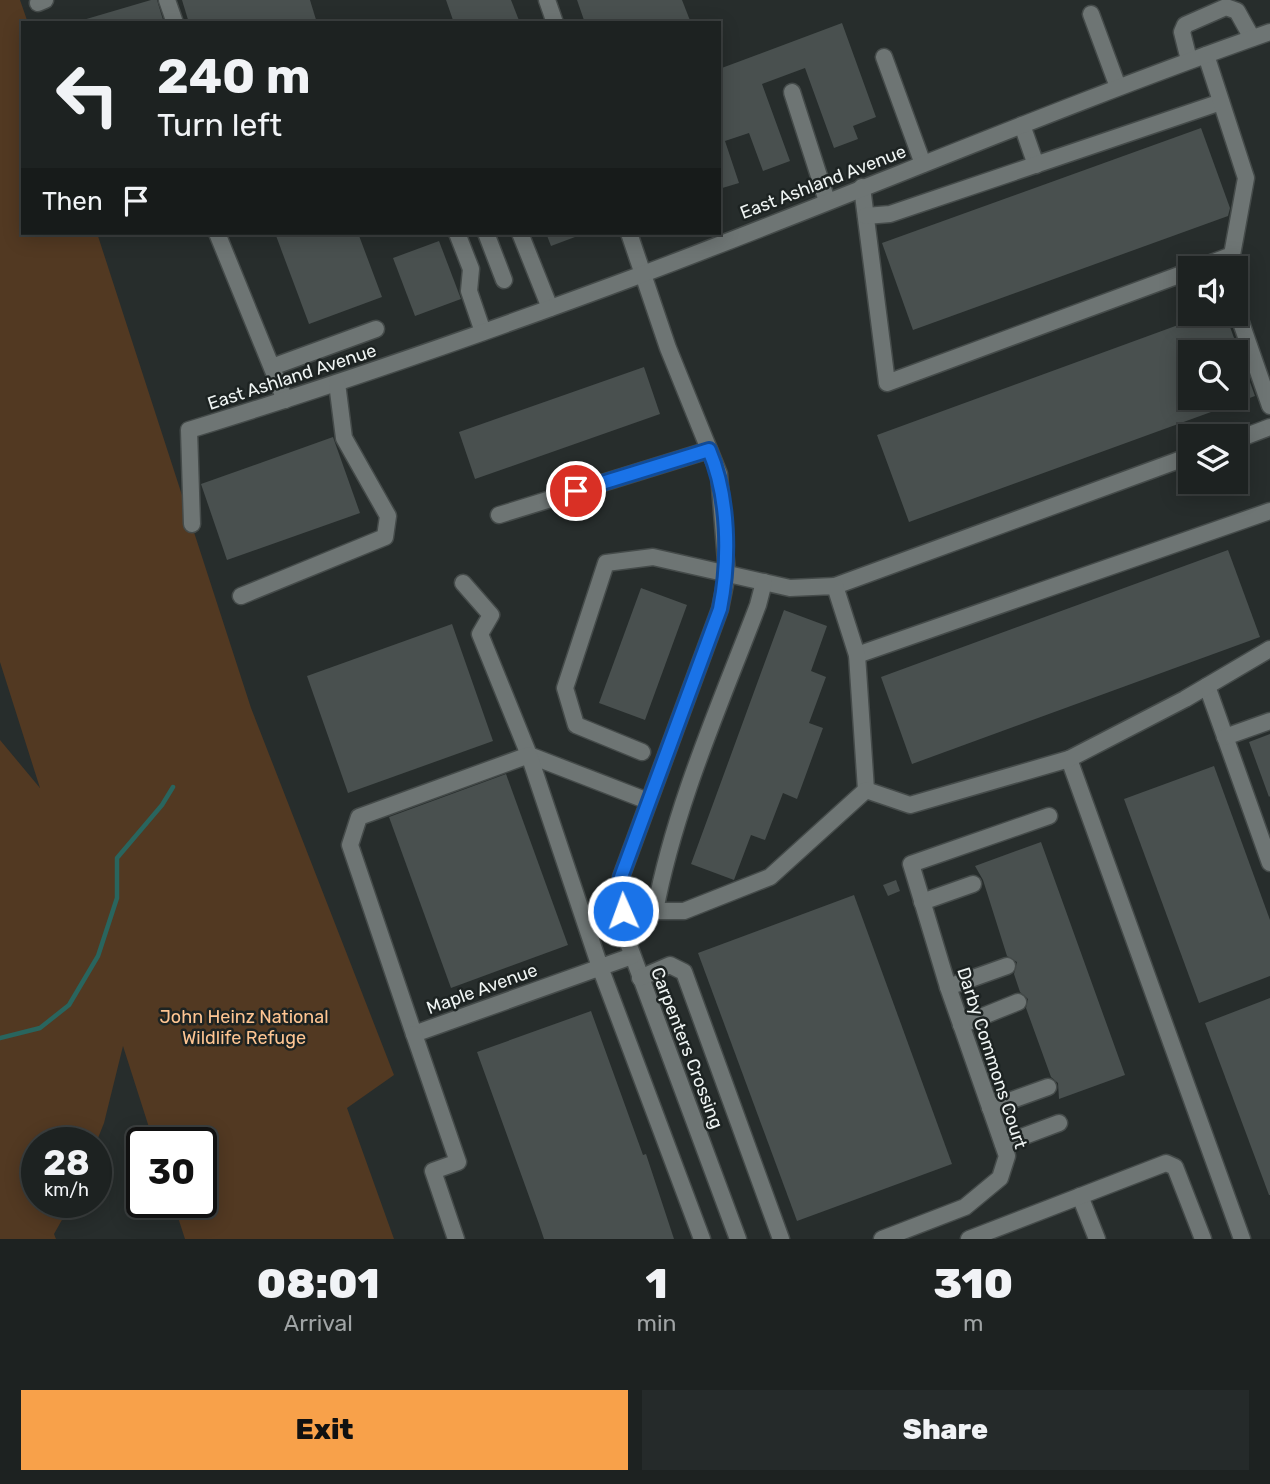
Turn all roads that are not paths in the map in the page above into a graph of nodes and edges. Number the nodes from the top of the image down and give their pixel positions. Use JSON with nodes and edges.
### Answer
{"nodes":[{"id":1,"x":167,"y":0,"type":"edge"},
{"id":2,"x":547,"y":0,"type":"edge"},
{"id":3,"x":1091,"y":14,"type":"dead end"},
{"id":4,"x":174,"y":21,"type":"edge"},
{"id":5,"x":554,"y":21,"type":"edge"},
{"id":6,"x":1270,"y":32,"type":"edge"},
{"id":7,"x":1252,"y":38,"type":"junction"},
{"id":8,"x":1206,"y":55,"type":"junction"},
{"id":9,"x":884,"y":57,"type":"dead end"},
{"id":10,"x":1189,"y":60,"type":"junction"},
{"id":11,"x":1118,"y":87,"type":"junction"},
{"id":12,"x":792,"y":92,"type":"dead end"},
{"id":13,"x":1221,"y":102,"type":"junction"},
{"id":14,"x":1022,"y":125,"type":"junction"},
{"id":15,"x":923,"y":164,"type":"junction"},
{"id":16,"x":1036,"y":164,"type":"junction"},
{"id":17,"x":862,"y":187,"type":"junction"},
{"id":18,"x":827,"y":201,"type":"junction"},
{"id":19,"x":866,"y":216,"type":"junction"},
{"id":20,"x":218,"y":235,"type":"edge"},
{"id":21,"x":458,"y":235,"type":"edge"},
{"id":22,"x":487,"y":235,"type":"edge"},
{"id":23,"x":521,"y":235,"type":"edge"},
{"id":24,"x":630,"y":235,"type":"edge"},
{"id":25,"x":1234,"y":256,"type":"edge"},
{"id":26,"x":644,"y":273,"type":"junction"},
{"id":27,"x":1178,"y":275,"type":"edge"},
{"id":28,"x":504,"y":280,"type":"dead end"},
{"id":29,"x":550,"y":308,"type":"junction"},
{"id":30,"x":1242,"y":326,"type":"edge"},
{"id":31,"x":376,"y":329,"type":"dead end"},
{"id":32,"x":483,"y":332,"type":"junction"},
{"id":33,"x":272,"y":367,"type":"junction"},
{"id":34,"x":337,"y":383,"type":"junction"},
{"id":35,"x":285,"y":400,"type":"junction"},
{"id":36,"x":1270,"y":406,"type":"edge"},
{"id":37,"x":1270,"y":427,"type":"edge"},
{"id":38,"x":1248,"y":435,"type":"edge"},
{"id":39,"x":709,"y":450,"type":"junction"},
{"id":40,"x":1178,"y":460,"type":"edge"},
{"id":41,"x":1270,"y":510,"type":"edge"},
{"id":42,"x":499,"y":515,"type":"dead end"},
{"id":43,"x":192,"y":524,"type":"dead end"},
{"id":44,"x":727,"y":574,"type":"junction"},
{"id":45,"x":764,"y":582,"type":"junction"},
{"id":46,"x":463,"y":583,"type":"dead end"},
{"id":47,"x":835,"y":586,"type":"junction"},
{"id":48,"x":241,"y":596,"type":"dead end"},
{"id":49,"x":1270,"y":649,"type":"edge"},
{"id":50,"x":857,"y":655,"type":"junction"},
{"id":51,"x":1207,"y":686,"type":"junction"},
{"id":52,"x":1270,"y":721,"type":"edge"},
{"id":53,"x":1225,"y":737,"type":"junction"},
{"id":54,"x":642,"y":752,"type":"dead end"},
{"id":55,"x":528,"y":755,"type":"junction"},
{"id":56,"x":1069,"y":759,"type":"junction"},
{"id":57,"x":866,"y":790,"type":"junction"},
{"id":58,"x":648,"y":801,"type":"junction"},
{"id":59,"x":1049,"y":816,"type":"dead end"},
{"id":60,"x":1270,"y":863,"type":"edge"},
{"id":61,"x":974,"y":884,"type":"dead end"},
{"id":62,"x":922,"y":902,"type":"junction"},
{"id":63,"x":623,"y":911,"type":"junction"},
{"id":64,"x":655,"y":911,"type":"junction"},
{"id":65,"x":632,"y":956,"type":"junction"},
{"id":66,"x":1007,"y":966,"type":"dead end"},
{"id":67,"x":600,"y":967,"type":"junction"},
{"id":68,"x":640,"y":978,"type":"junction"},
{"id":69,"x":948,"y":987,"type":"junction"},
{"id":70,"x":1017,"y":1002,"type":"dead end"},
{"id":71,"x":961,"y":1024,"type":"junction"},
{"id":72,"x":414,"y":1034,"type":"junction"},
{"id":73,"x":1048,"y":1087,"type":"dead end"},
{"id":74,"x":990,"y":1108,"type":"junction"},
{"id":75,"x":1059,"y":1123,"type":"dead end"},
{"id":76,"x":1003,"y":1144,"type":"junction"},
{"id":77,"x":1080,"y":1196,"type":"junction"},
{"id":78,"x":1000,"y":1234,"type":"edge"},
{"id":79,"x":456,"y":1239,"type":"edge"},
{"id":80,"x":702,"y":1239,"type":"edge"},
{"id":81,"x":738,"y":1239,"type":"edge"},
{"id":82,"x":781,"y":1239,"type":"edge"},
{"id":83,"x":883,"y":1239,"type":"edge"},
{"id":84,"x":969,"y":1239,"type":"edge"},
{"id":85,"x":1097,"y":1239,"type":"edge"},
{"id":86,"x":1203,"y":1239,"type":"edge"},
{"id":87,"x":1242,"y":1239,"type":"edge"}],
"edges":[{"from":1,"to":4,"type":"street"},
{"from":2,"to":5,"type":"street"},
{"from":3,"to":11,"type":"street"},
{"from":6,"to":7,"type":"street","name":"East Ashland Avenue"},
{"from":7,"to":8,"type":"street","name":"East Ashland Avenue"},
{"from":7,"to":10,"type":"street"},
{"from":8,"to":10,"type":"street","name":"East Ashland Avenue"},
{"from":8,"to":13,"type":"street"},
{"from":9,"to":15,"type":"street"},
{"from":10,"to":11,"type":"street","name":"East Ashland Avenue"},
{"from":11,"to":14,"type":"street","name":"East Ashland Avenue"},
{"from":12,"to":18,"type":"street"},
{"from":13,"to":16,"type":"street"},
{"from":13,"to":25,"type":"street"},
{"from":14,"to":15,"type":"street","name":"East Ashland Avenue"},
{"from":14,"to":16,"type":"street"},
{"from":15,"to":17,"type":"street","name":"East Ashland Avenue"},
{"from":16,"to":19,"type":"street"},
{"from":17,"to":18,"type":"street","name":"East Ashland Avenue"},
{"from":17,"to":19,"type":"street"},
{"from":18,"to":26,"type":"street","name":"East Ashland Avenue"},
{"from":19,"to":27,"type":"street"},
{"from":20,"to":33,"type":"street"},
{"from":21,"to":32,"type":"street"},
{"from":22,"to":28,"type":"street"},
{"from":23,"to":29,"type":"street"},
{"from":24,"to":26,"type":"street","name":"Carpenters Crossing"},
{"from":26,"to":29,"type":"street","name":"East Ashland Avenue"},
{"from":26,"to":39,"type":"street","name":"Carpenters Crossing"},
{"from":29,"to":32,"type":"street","name":"East Ashland Avenue"},
{"from":30,"to":36,"type":"street"},
{"from":31,"to":33,"type":"street"},
{"from":32,"to":34,"type":"street","name":"East Ashland Avenue"},
{"from":33,"to":35,"type":"street"},
{"from":34,"to":35,"type":"street","name":"East Ashland Avenue"},
{"from":34,"to":48,"type":"street"},
{"from":35,"to":43,"type":"street","name":"East Ashland Avenue"},
{"from":37,"to":38,"type":"street"},
{"from":39,"to":42,"type":"street"},
{"from":39,"to":44,"type":"street","name":"Carpenters Crossing"},
{"from":40,"to":47,"type":"street"},
{"from":41,"to":50,"type":"street"},
{"from":44,"to":45,"type":"street"},
{"from":44,"to":54,"type":"street"},
{"from":44,"to":58,"type":"street","name":"Carpenters Crossing"},
{"from":45,"to":47,"type":"street"},
{"from":45,"to":64,"type":"street"},
{"from":46,"to":55,"type":"street"},
{"from":47,"to":50,"type":"street"},
{"from":49,"to":51,"type":"street"},
{"from":50,"to":57,"type":"street"},
{"from":51,"to":53,"type":"street"},
{"from":51,"to":56,"type":"street"},
{"from":52,"to":53,"type":"street"},
{"from":53,"to":60,"type":"street"},
{"from":55,"to":58,"type":"street"},
{"from":55,"to":67,"type":"street"},
{"from":55,"to":72,"type":"street","name":"Maple Avenue"},
{"from":56,"to":57,"type":"street"},
{"from":56,"to":87,"type":"street"},
{"from":57,"to":64,"type":"street"},
{"from":58,"to":63,"type":"street","name":"Carpenters Crossing"},
{"from":59,"to":62,"type":"street","name":"Darby Commons Court"},
{"from":61,"to":62,"type":"street"},
{"from":62,"to":69,"type":"street","name":"Darby Commons Court"},
{"from":63,"to":64,"type":"street"},
{"from":63,"to":65,"type":"street","name":"Carpenters Crossing"},
{"from":65,"to":67,"type":"street","name":"Maple Avenue"},
{"from":65,"to":68,"type":"street","name":"Carpenters Crossing"},
{"from":66,"to":69,"type":"street"},
{"from":67,"to":72,"type":"street","name":"Maple Avenue"},
{"from":67,"to":80,"type":"street"},
{"from":68,"to":81,"type":"street","name":"Carpenters Crossing"},
{"from":68,"to":82,"type":"street"},
{"from":69,"to":71,"type":"street","name":"Darby Commons Court"},
{"from":70,"to":71,"type":"street"},
{"from":71,"to":74,"type":"street","name":"Darby Commons Court"},
{"from":72,"to":79,"type":"street"},
{"from":73,"to":74,"type":"street"},
{"from":74,"to":76,"type":"street","name":"Darby Commons Court"},
{"from":75,"to":76,"type":"street"},
{"from":76,"to":83,"type":"street","name":"Darby Commons Court"},
{"from":77,"to":78,"type":"street"},
{"from":77,"to":85,"type":"street"},
{"from":77,"to":86,"type":"street"},
{"from":78,"to":84,"type":"street"}]}
